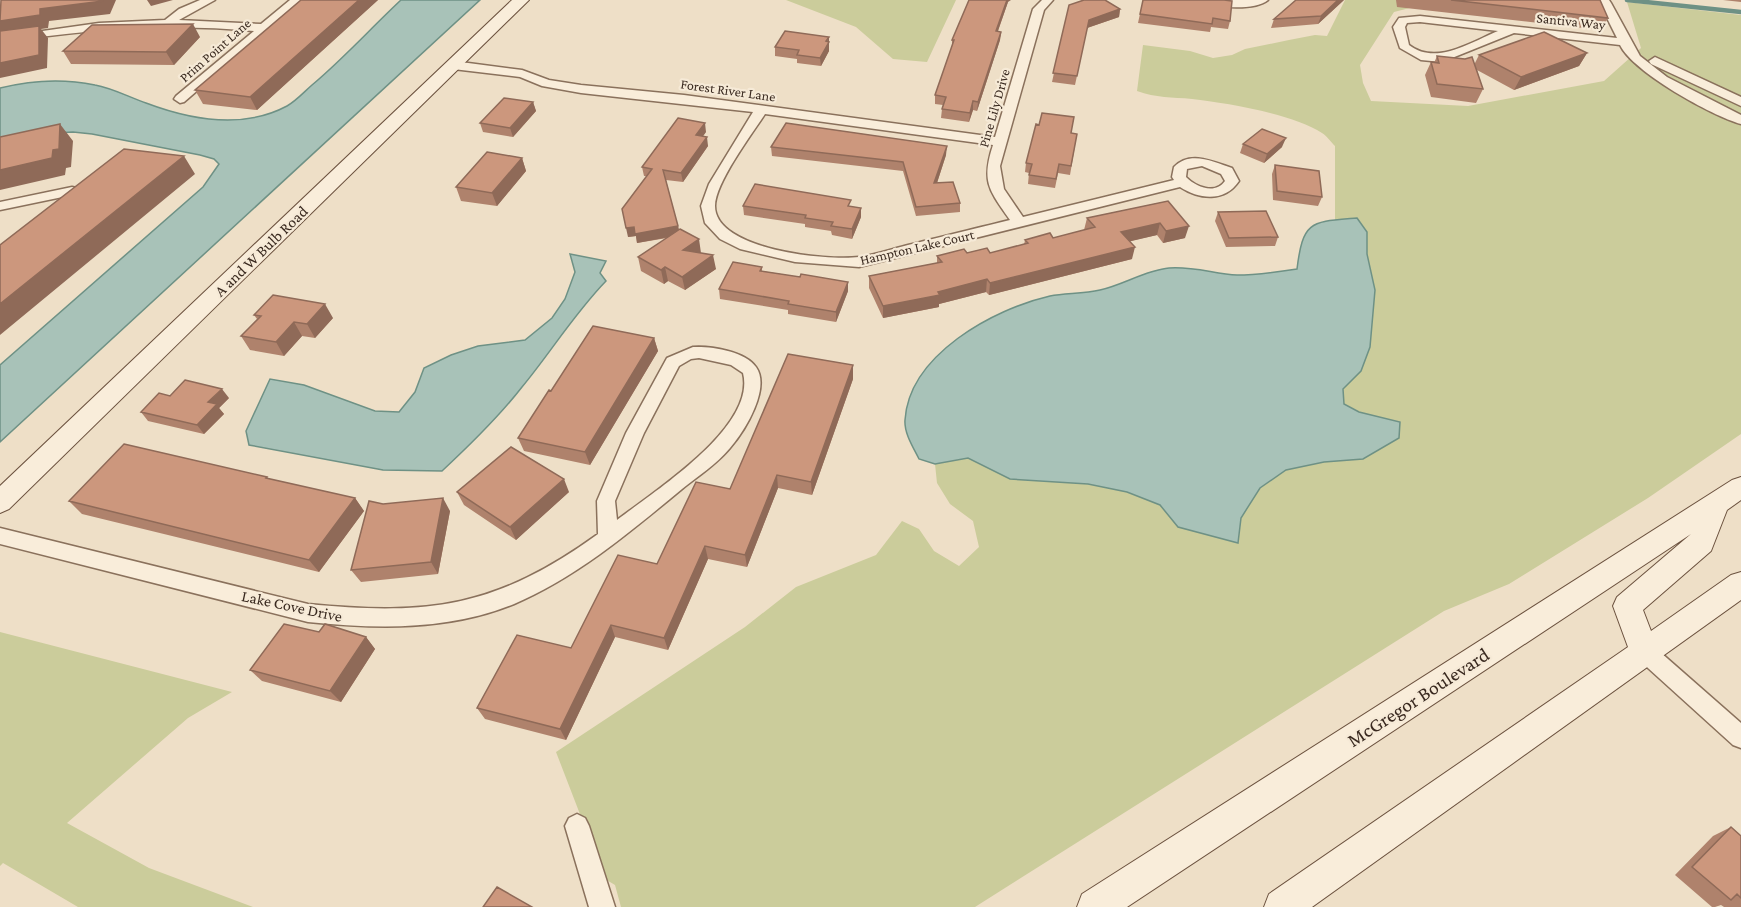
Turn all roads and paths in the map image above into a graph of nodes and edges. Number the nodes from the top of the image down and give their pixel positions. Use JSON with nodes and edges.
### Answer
{"nodes":[{"id":1,"x":210,"y":0,"type":"edge"},
{"id":2,"x":297,"y":0,"type":"edge"},
{"id":3,"x":521,"y":0,"type":"edge"},
{"id":4,"x":1048,"y":0,"type":"edge"},
{"id":5,"x":1189,"y":0,"type":"edge"},
{"id":6,"x":1263,"y":0,"type":"edge"},
{"id":7,"x":1603,"y":0,"type":"edge"},
{"id":8,"x":170,"y":21,"type":"junction"},
{"id":9,"x":263,"y":28,"type":"junction"},
{"id":10,"x":1513,"y":29,"type":"junction"},
{"id":11,"x":0,"y":40,"type":"edge"},
{"id":12,"x":1626,"y":42,"type":"junction"},
{"id":13,"x":453,"y":65,"type":"junction"},
{"id":14,"x":180,"y":99,"type":"dead end"},
{"id":15,"x":1741,"y":102,"type":"edge"},
{"id":16,"x":761,"y":110,"type":"junction"},
{"id":17,"x":1741,"y":120,"type":"edge"},
{"id":18,"x":1000,"y":142,"type":"junction"},
{"id":19,"x":86,"y":181,"type":"edge"},
{"id":20,"x":1182,"y":182,"type":"dead end"},
{"id":21,"x":72,"y":191,"type":"junction"},
{"id":22,"x":0,"y":206,"type":"edge"},
{"id":23,"x":45,"y":212,"type":"edge"},
{"id":24,"x":1019,"y":222,"type":"junction"},
{"id":25,"x":1729,"y":495,"type":"edge"},
{"id":26,"x":0,"y":502,"type":"edge"},
{"id":27,"x":0,"y":536,"type":"edge"},
{"id":28,"x":608,"y":537,"type":"junction"},
{"id":29,"x":1741,"y":584,"type":"edge"},
{"id":30,"x":1645,"y":652,"type":"junction"},
{"id":31,"x":1741,"y":737,"type":"edge"},
{"id":32,"x":577,"y":826,"type":"dead end"},
{"id":33,"x":602,"y":907,"type":"edge"},
{"id":34,"x":1095,"y":907,"type":"edge"},
{"id":35,"x":1282,"y":907,"type":"edge"}],
"edges":[{"from":1,"to":8,"type":"street"},
{"from":2,"to":9,"type":"street","name":"Prim Point Lane"},
{"from":3,"to":13,"type":"main road","name":"A and W Bulb Road"},
{"from":4,"to":18,"type":"street","name":"Pine Lily Drive"},
{"from":5,"to":6,"type":"street"},
{"from":7,"to":12,"type":"street"},
{"from":8,"to":9,"type":"street"},
{"from":8,"to":11,"type":"street"},
{"from":9,"to":14,"type":"street","name":"Prim Point Lane"},
{"from":10,"to":10,"type":"street","name":"Santiva Way"},
{"from":10,"to":12,"type":"street","name":"Santiva Way"},
{"from":12,"to":15,"type":"street"},
{"from":12,"to":17,"type":"street"},
{"from":13,"to":16,"type":"street","name":"Forest River Lane"},
{"from":13,"to":26,"type":"main road","name":"A and W Bulb Road"},
{"from":16,"to":18,"type":"street","name":"Forest River Lane"},
{"from":16,"to":24,"type":"street","name":"Hampton Lake Court"},
{"from":18,"to":24,"type":"street","name":"Pine Lily Drive"},
{"from":19,"to":21,"type":"street"},
{"from":20,"to":24,"type":"street","name":"Hampton Lake Court"},
{"from":21,"to":22,"type":"street"},
{"from":21,"to":23,"type":"street"},
{"from":25,"to":30,"type":"main road"},
{"from":25,"to":34,"type":"main road","name":"McGregor Boulevard"},
{"from":27,"to":28,"type":"street","name":"Lake Cove Drive"},
{"from":28,"to":28,"type":"street","name":"Lake Cove Drive"},
{"from":29,"to":30,"type":"main road"},
{"from":30,"to":31,"type":"street"},
{"from":30,"to":35,"type":"main road"},
{"from":32,"to":33,"type":"street"}]}
